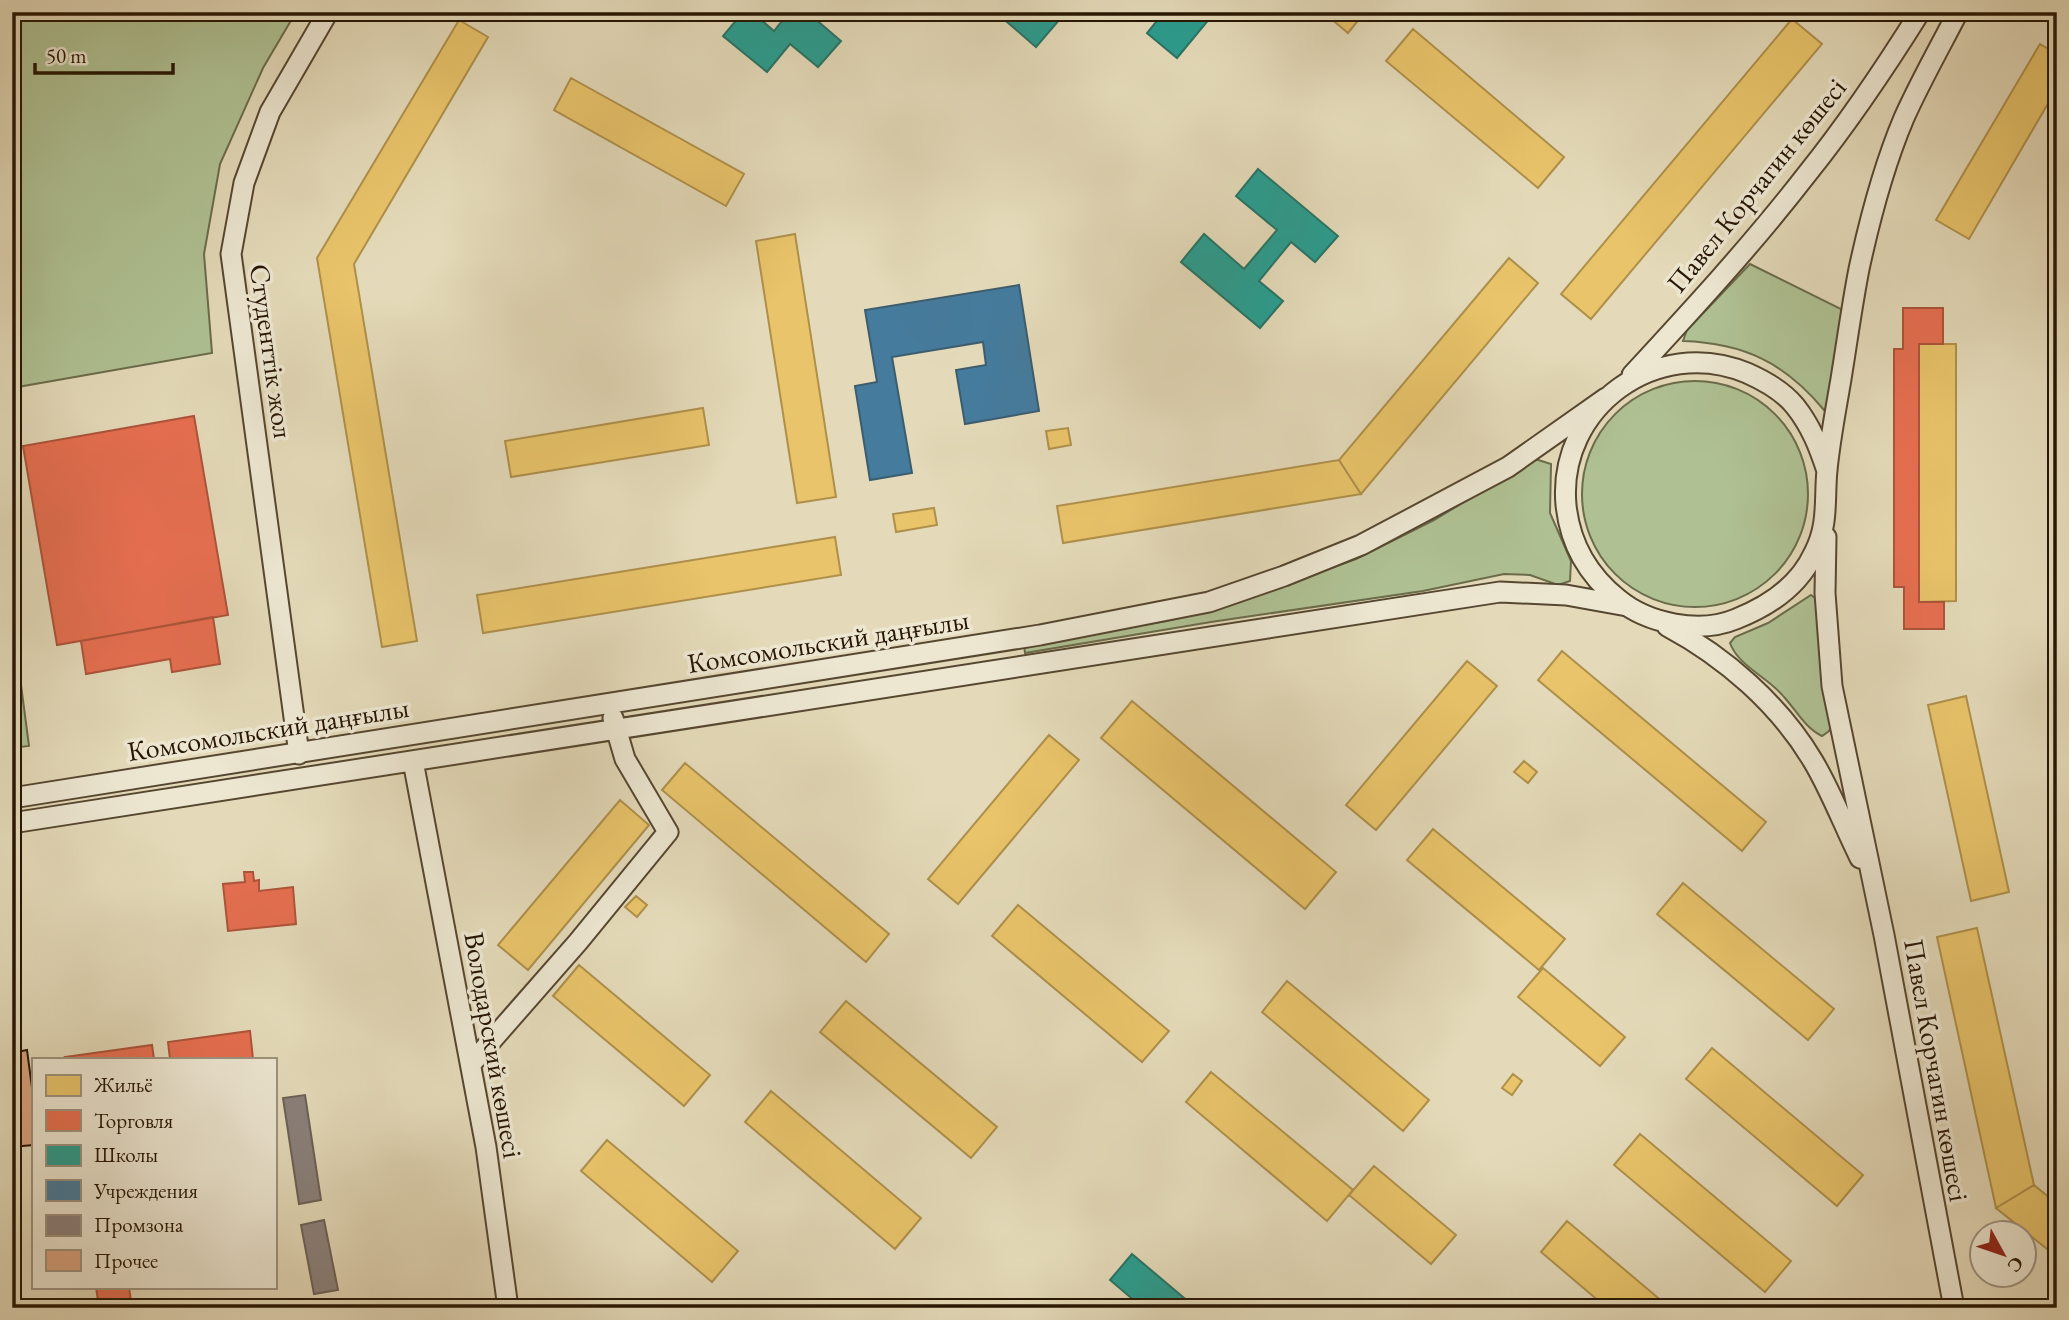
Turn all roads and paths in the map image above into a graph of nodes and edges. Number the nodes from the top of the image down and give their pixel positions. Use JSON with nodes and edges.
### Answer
{"nodes":[{"id":1,"x":328,"y":12,"type":"edge"},
{"id":2,"x":1920,"y":12,"type":"edge"},
{"id":3,"x":1958,"y":12,"type":"edge"},
{"id":4,"x":1623,"y":384,"type":"junction"},
{"id":5,"x":1606,"y":398,"type":"junction"},
{"id":6,"x":1826,"y":471,"type":"junction"},
{"id":7,"x":1826,"y":519,"type":"junction"},
{"id":8,"x":1627,"y":606,"type":"junction"},
{"id":9,"x":1655,"y":620,"type":"junction"},
{"id":10,"x":610,"y":704,"type":"junction"},
{"id":11,"x":615,"y":729,"type":"junction"},
{"id":12,"x":299,"y":754,"type":"junction"},
{"id":13,"x":413,"y":761,"type":"junction"},
{"id":14,"x":128,"y":780,"type":"junction"},
{"id":15,"x":12,"y":798,"type":"edge"},
{"id":16,"x":131,"y":806,"type":"junction"},
{"id":17,"x":12,"y":823,"type":"edge"},
{"id":18,"x":1872,"y":885,"type":"junction"},
{"id":19,"x":471,"y":1064,"type":"junction"},
{"id":20,"x":508,"y":1308,"type":"edge"},
{"id":21,"x":1954,"y":1308,"type":"edge"}],
"edges":[{"from":1,"to":12,"type":"street","name":"Студенттік жол"},
{"from":2,"to":4,"type":"street","name":"Павел Корчагин көшесі"},
{"from":3,"to":6,"type":"street"},
{"from":4,"to":5,"type":"street"},
{"from":4,"to":6,"type":"street"},
{"from":5,"to":8,"type":"street"},
{"from":5,"to":10,"type":"street","name":"Комсомольский даңғылы"},
{"from":6,"to":7,"type":"street","name":"Павел Корчагин көшесі"},
{"from":7,"to":9,"type":"street"},
{"from":7,"to":18,"type":"street","name":"Павел Корчагин көшесі"},
{"from":8,"to":9,"type":"street"},
{"from":8,"to":11,"type":"street","name":"Комсомольский даңғылы"},
{"from":9,"to":18,"type":"street","name":"Павел Корчагин көшесі"},
{"from":10,"to":11,"type":"street"},
{"from":10,"to":12,"type":"street","name":"Комсомольский даңғылы"},
{"from":11,"to":13,"type":"street","name":"Комсомольский даңғылы"},
{"from":11,"to":19,"type":"street"},
{"from":12,"to":14,"type":"street","name":"Комсомольский даңғылы"},
{"from":13,"to":16,"type":"street","name":"Комсомольский даңғылы"},
{"from":13,"to":19,"type":"street","name":"Володарский көшесі"},
{"from":14,"to":15,"type":"street","name":"Комсомольский даңғылы"},
{"from":14,"to":16,"type":"street"},
{"from":16,"to":17,"type":"street","name":"Комсомольский даңғылы"},
{"from":18,"to":21,"type":"street","name":"Павел Корчагин көшесі"},
{"from":19,"to":20,"type":"street","name":"Володарский көшесі"}]}
